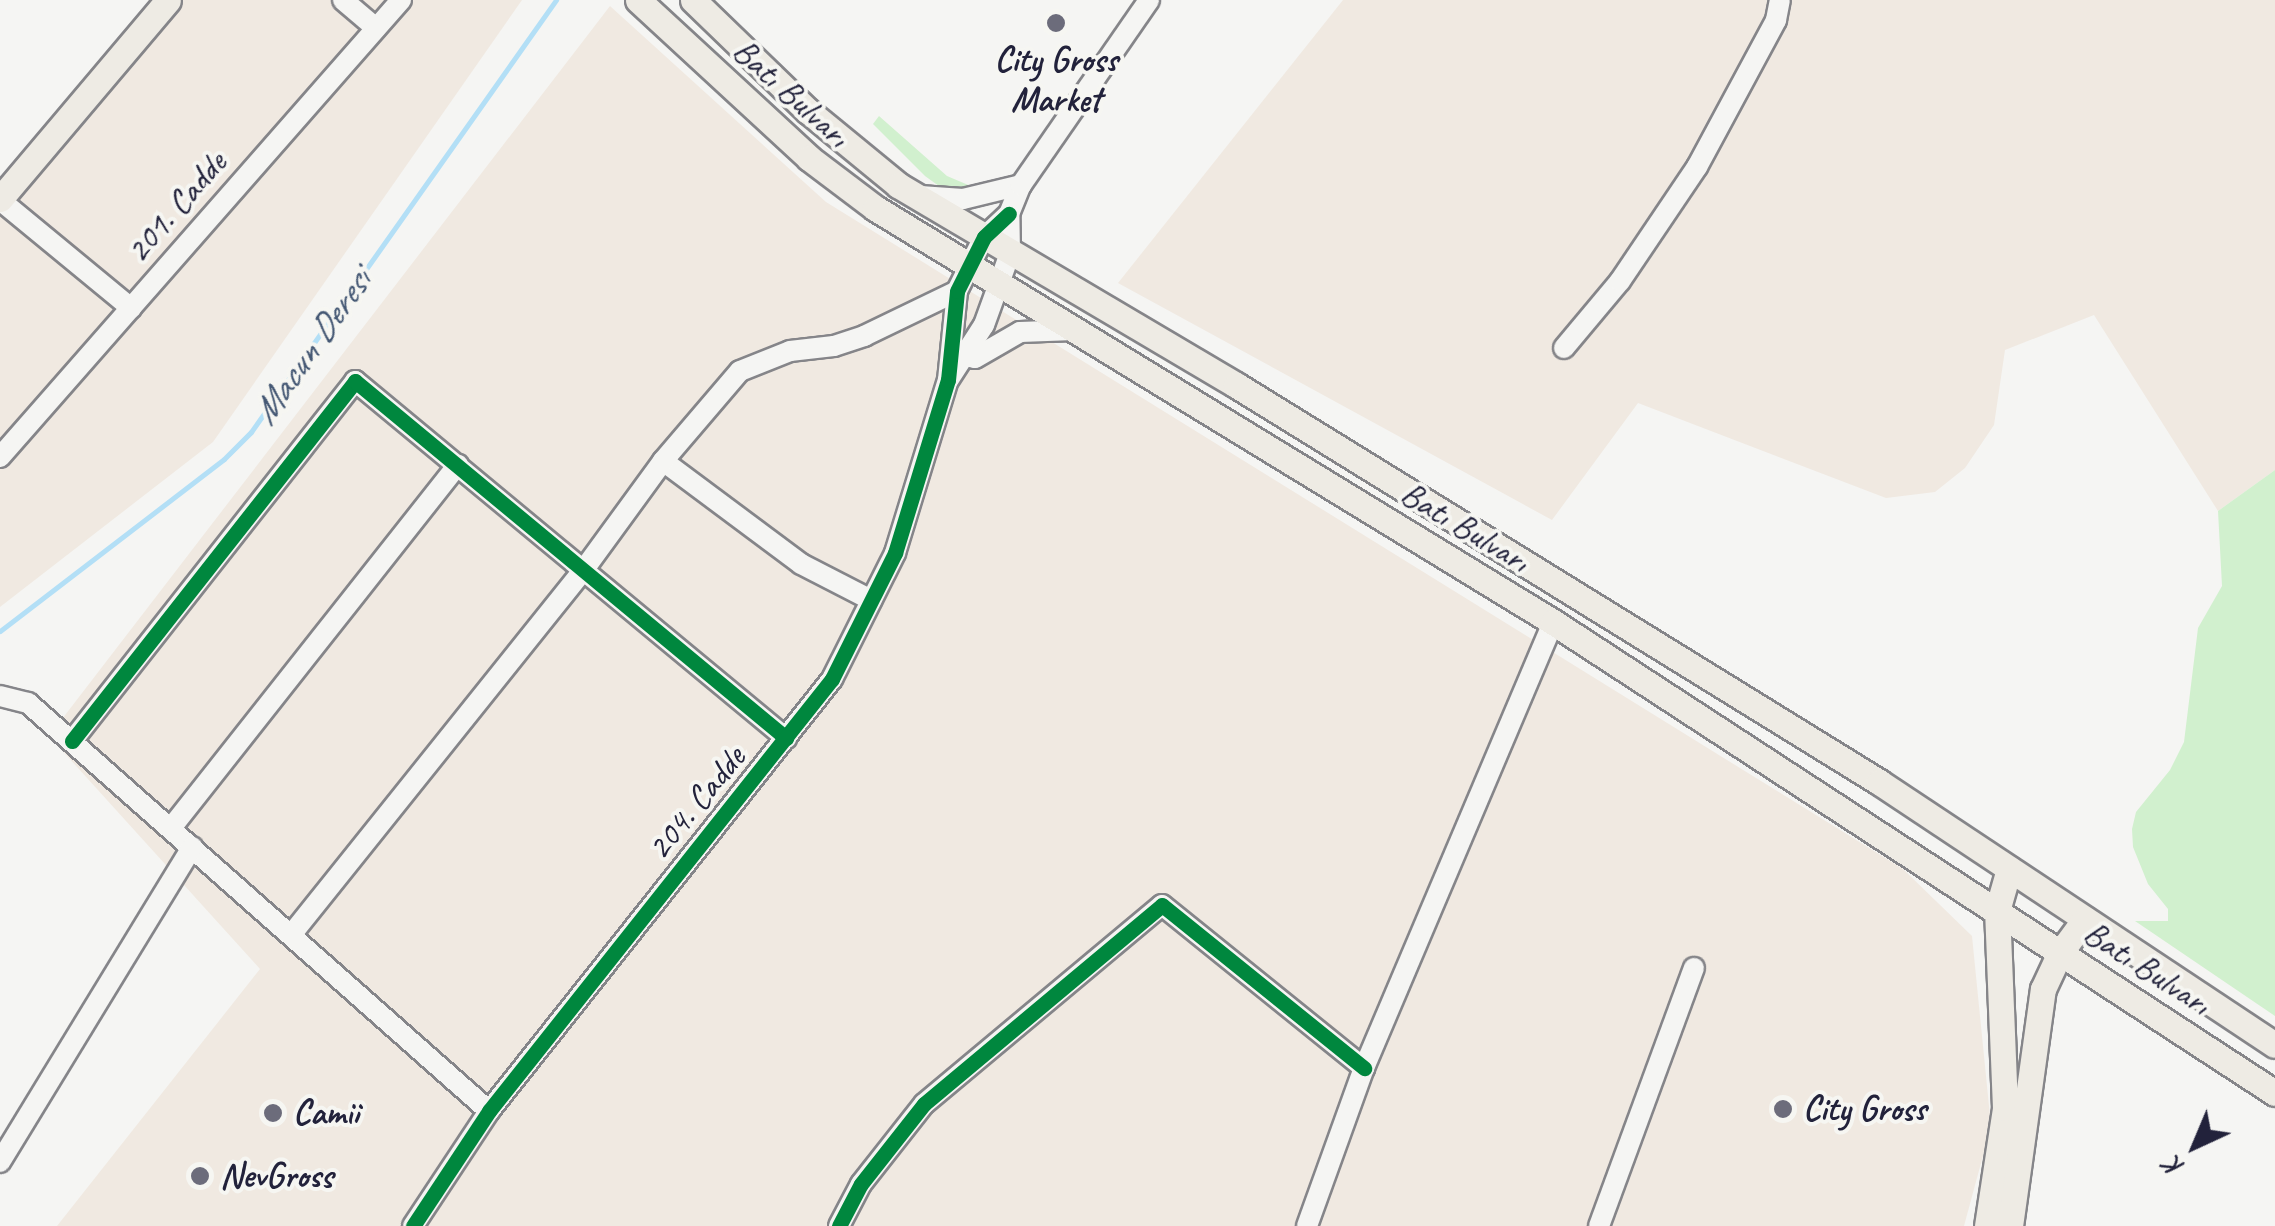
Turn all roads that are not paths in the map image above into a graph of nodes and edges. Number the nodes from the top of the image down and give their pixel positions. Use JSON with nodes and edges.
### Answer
{"nodes":[{"id":1,"x":168,"y":0,"type":"edge"},
{"id":2,"x":343,"y":0,"type":"edge"},
{"id":3,"x":401,"y":0,"type":"edge"},
{"id":4,"x":638,"y":0,"type":"edge"},
{"id":5,"x":693,"y":0,"type":"edge"},
{"id":6,"x":1149,"y":0,"type":"edge"},
{"id":7,"x":1780,"y":0,"type":"edge"},
{"id":8,"x":376,"y":28,"type":"junction"},
{"id":9,"x":1021,"y":185,"type":"junction"},
{"id":10,"x":917,"y":197,"type":"junction"},
{"id":11,"x":0,"y":200,"type":"edge"},
{"id":12,"x":1009,"y":214,"type":"junction"},
{"id":13,"x":984,"y":237,"type":"junction"},
{"id":14,"x":1010,"y":253,"type":"junction"},
{"id":15,"x":969,"y":266,"type":"junction"},
{"id":16,"x":999,"y":284,"type":"junction"},
{"id":17,"x":956,"y":291,"type":"junction"},
{"id":18,"x":131,"y":308,"type":"junction"},
{"id":19,"x":1074,"y":330,"type":"junction"},
{"id":20,"x":1564,"y":348,"type":"dead end"},
{"id":21,"x":964,"y":356,"type":"junction"},
{"id":22,"x":948,"y":380,"type":"junction"},
{"id":23,"x":0,"y":456,"type":"edge"},
{"id":24,"x":664,"y":461,"type":"junction"},
{"id":25,"x":458,"y":465,"type":"junction"},
{"id":26,"x":585,"y":568,"type":"junction"},
{"id":27,"x":871,"y":600,"type":"junction"},
{"id":28,"x":1553,"y":622,"type":"junction"},
{"id":29,"x":0,"y":696,"type":"edge"},
{"id":30,"x":786,"y":738,"type":"junction"},
{"id":31,"x":72,"y":742,"type":"junction"},
{"id":32,"x":170,"y":828,"type":"junction"},
{"id":33,"x":192,"y":847,"type":"junction"},
{"id":34,"x":2010,"y":869,"type":"junction"},
{"id":35,"x":1997,"y":912,"type":"junction"},
{"id":36,"x":2085,"y":919,"type":"junction"},
{"id":37,"x":291,"y":936,"type":"junction"},
{"id":38,"x":2060,"y":953,"type":"junction"},
{"id":39,"x":1694,"y":968,"type":"dead end"},
{"id":40,"x":2275,"y":1045,"type":"edge"},
{"id":41,"x":1364,"y":1068,"type":"junction"},
{"id":42,"x":2275,"y":1093,"type":"edge"},
{"id":43,"x":489,"y":1111,"type":"junction"},
{"id":44,"x":0,"y":1162,"type":"edge"},
{"id":45,"x":413,"y":1226,"type":"edge"},
{"id":46,"x":839,"y":1226,"type":"edge"},
{"id":47,"x":1308,"y":1226,"type":"edge"},
{"id":48,"x":1598,"y":1226,"type":"edge"},
{"id":49,"x":1987,"y":1226,"type":"edge"},
{"id":50,"x":2010,"y":1226,"type":"edge"}],
"edges":[{"from":1,"to":11,"type":"main road"},
{"from":2,"to":8,"type":"street"},
{"from":3,"to":8,"type":"street","name":"201. Cadde"},
{"from":4,"to":15,"type":"main road","name":"Batı Bulvarı"},
{"from":5,"to":10,"type":"main road","name":"Batı Bulvarı"},
{"from":6,"to":9,"type":"street","name":"204. Cadde"},
{"from":7,"to":20,"type":"street"},
{"from":8,"to":18,"type":"street","name":"201. Cadde"},
{"from":9,"to":10,"type":"street"},
{"from":9,"to":12,"type":"street","name":"204. Cadde"},
{"from":10,"to":13,"type":"main road","name":"Batı Bulvarı"},
{"from":11,"to":18,"type":"street"},
{"from":12,"to":13,"type":"street","name":"204. Cadde"},
{"from":12,"to":14,"type":"street","name":"204. Cadde"},
{"from":13,"to":14,"type":"main road","name":"Batı Bulvarı"},
{"from":13,"to":15,"type":"street","name":"204. Cadde"},
{"from":14,"to":16,"type":"street","name":"204. Cadde"},
{"from":14,"to":34,"type":"main road","name":"Batı Bulvarı"},
{"from":15,"to":16,"type":"main road","name":"Batı Bulvarı"},
{"from":15,"to":17,"type":"street","name":"204. Cadde"},
{"from":16,"to":19,"type":"main road","name":"Batı Bulvarı"},
{"from":16,"to":21,"type":"street","name":"204. Cadde"},
{"from":17,"to":22,"type":"street","name":"204. Cadde"},
{"from":17,"to":24,"type":"street"},
{"from":18,"to":23,"type":"street","name":"201. Cadde"},
{"from":19,"to":21,"type":"street"},
{"from":19,"to":28,"type":"main road","name":"Batı Bulvarı"},
{"from":21,"to":22,"type":"street","name":"204. Cadde"},
{"from":22,"to":27,"type":"street","name":"204. Cadde"},
{"from":24,"to":26,"type":"street"},
{"from":24,"to":27,"type":"street"},
{"from":25,"to":26,"type":"street"},
{"from":25,"to":31,"type":"street"},
{"from":25,"to":32,"type":"street"},
{"from":26,"to":30,"type":"street"},
{"from":26,"to":37,"type":"street"},
{"from":27,"to":30,"type":"street","name":"204. Cadde"},
{"from":28,"to":35,"type":"main road","name":"Batı Bulvarı"},
{"from":28,"to":41,"type":"street"},
{"from":29,"to":31,"type":"street"},
{"from":30,"to":43,"type":"street","name":"204. Cadde"},
{"from":31,"to":32,"type":"street"},
{"from":32,"to":33,"type":"street"},
{"from":33,"to":37,"type":"street"},
{"from":33,"to":44,"type":"street"},
{"from":34,"to":35,"type":"main road"},
{"from":34,"to":36,"type":"main road","name":"Batı Bulvarı"},
{"from":35,"to":38,"type":"main road","name":"Batı Bulvarı"},
{"from":35,"to":49,"type":"main road"},
{"from":36,"to":38,"type":"main road"},
{"from":36,"to":40,"type":"main road","name":"Batı Bulvarı"},
{"from":37,"to":43,"type":"street"},
{"from":38,"to":42,"type":"main road","name":"Batı Bulvarı"},
{"from":38,"to":50,"type":"main road"},
{"from":39,"to":48,"type":"street"},
{"from":41,"to":46,"type":"street"},
{"from":41,"to":47,"type":"street"},
{"from":43,"to":45,"type":"street","name":"204. Cadde"}]}
